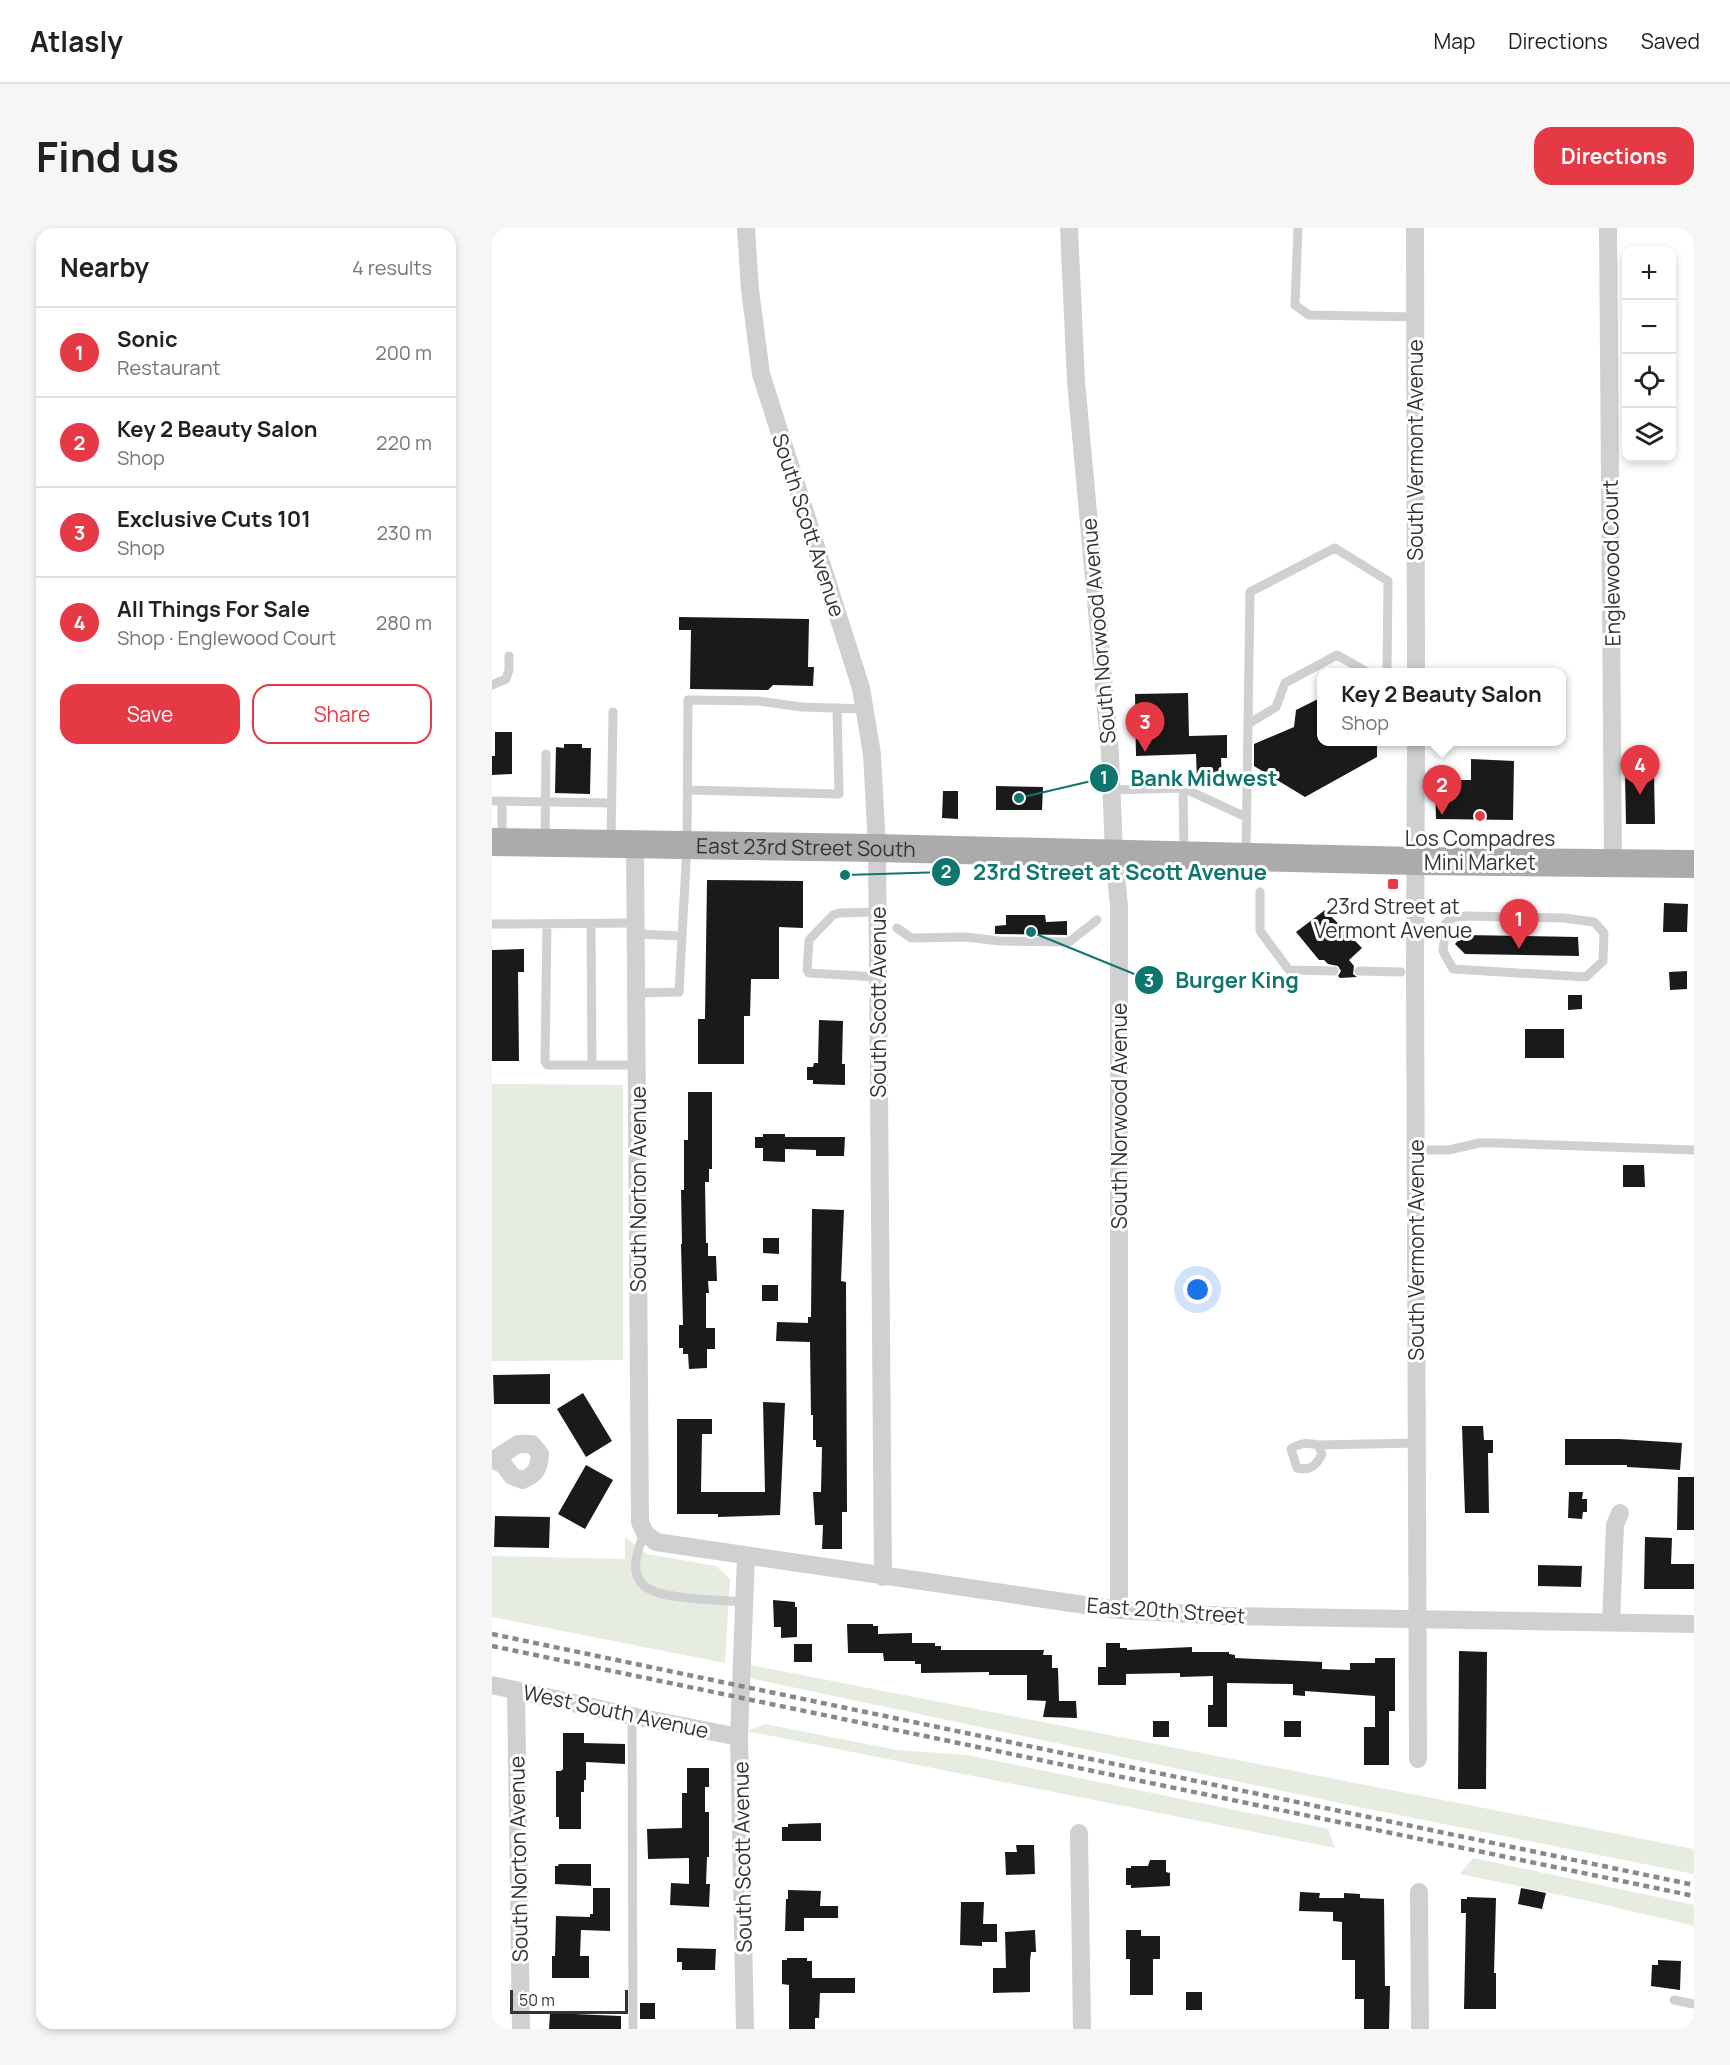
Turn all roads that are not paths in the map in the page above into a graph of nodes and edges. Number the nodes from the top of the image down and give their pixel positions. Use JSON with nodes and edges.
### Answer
{"nodes":[{"id":1,"x":746,"y":228,"type":"edge"},
{"id":2,"x":1069,"y":228,"type":"edge"},
{"id":3,"x":1298,"y":228,"type":"edge"},
{"id":4,"x":1415,"y":228,"type":"edge"},
{"id":5,"x":1608,"y":228,"type":"edge"},
{"id":6,"x":1415,"y":317,"type":"junction"},
{"id":7,"x":509,"y":656,"type":"dead end"},
{"id":8,"x":1360,"y":668,"type":"edge"},
{"id":9,"x":1387,"y":668,"type":"edge"},
{"id":10,"x":1416,"y":668,"type":"edge"},
{"id":11,"x":492,"y":685,"type":"edge"},
{"id":12,"x":837,"y":708,"type":"junction"},
{"id":13,"x":864,"y":709,"type":"junction"},
{"id":14,"x":613,"y":712,"type":"dead end"},
{"id":15,"x":1248,"y":724,"type":"junction"},
{"id":16,"x":1416,"y":746,"type":"edge"},
{"id":17,"x":546,"y":754,"type":"dead end"},
{"id":18,"x":1183,"y":788,"type":"junction"},
{"id":19,"x":687,"y":790,"type":"junction"},
{"id":20,"x":1111,"y":790,"type":"junction"},
{"id":21,"x":492,"y":801,"type":"edge"},
{"id":22,"x":502,"y":801,"type":"junction"},
{"id":23,"x":546,"y":802,"type":"junction"},
{"id":24,"x":612,"y":803,"type":"junction"},
{"id":25,"x":1246,"y":817,"type":"junction"},
{"id":26,"x":497,"y":842,"type":"edge"},
{"id":27,"x":545,"y":843,"type":"junction"},
{"id":28,"x":623,"y":844,"type":"junction"},
{"id":29,"x":687,"y":845,"type":"junction"},
{"id":30,"x":877,"y":848,"type":"junction"},
{"id":31,"x":1114,"y":854,"type":"junction"},
{"id":32,"x":1184,"y":856,"type":"junction"},
{"id":33,"x":1245,"y":857,"type":"junction"},
{"id":34,"x":1416,"y":861,"type":"junction"},
{"id":35,"x":1613,"y":863,"type":"junction"},
{"id":36,"x":1694,"y":864,"type":"edge"},
{"id":37,"x":1260,"y":892,"type":"dead end"},
{"id":38,"x":878,"y":912,"type":"junction"},
{"id":39,"x":1454,"y":917,"type":"joint"},
{"id":40,"x":1097,"y":920,"type":"dead end"},
{"id":41,"x":492,"y":924,"type":"edge"},
{"id":42,"x":548,"y":924,"type":"junction"},
{"id":43,"x":591,"y":924,"type":"junction"},
{"id":44,"x":636,"y":928,"type":"junction"},
{"id":45,"x":897,"y":928,"type":"dead end"},
{"id":46,"x":682,"y":936,"type":"junction"},
{"id":47,"x":1334,"y":971,"type":"dead end"},
{"id":48,"x":1359,"y":971,"type":"dead end"},
{"id":49,"x":1401,"y":972,"type":"dead end"},
{"id":50,"x":878,"y":978,"type":"junction"},
{"id":51,"x":636,"y":993,"type":"junction"},
{"id":52,"x":592,"y":1065,"type":"junction"},
{"id":53,"x":637,"y":1065,"type":"junction"},
{"id":54,"x":1416,"y":1150,"type":"junction"},
{"id":55,"x":1694,"y":1150,"type":"edge"},
{"id":56,"x":1417,"y":1443,"type":"junction"},
{"id":57,"x":1318,"y":1444,"type":"dead end"},
{"id":58,"x":1620,"y":1513,"type":"dead end"},
{"id":59,"x":645,"y":1533,"type":"junction"},
{"id":60,"x":746,"y":1556,"type":"junction"},
{"id":61,"x":883,"y":1576,"type":"junction"},
{"id":62,"x":744,"y":1602,"type":"junction"},
{"id":63,"x":1119,"y":1610,"type":"junction"},
{"id":64,"x":1418,"y":1618,"type":"junction"},
{"id":65,"x":1611,"y":1622,"type":"junction"},
{"id":66,"x":1694,"y":1624,"type":"edge"},
{"id":67,"x":492,"y":1685,"type":"edge"},
{"id":68,"x":516,"y":1690,"type":"junction"},
{"id":69,"x":632,"y":1716,"type":"junction"},
{"id":70,"x":739,"y":1737,"type":"junction"},
{"id":71,"x":1418,"y":1759,"type":"dead end"},
{"id":72,"x":1079,"y":1833,"type":"dead end"},
{"id":73,"x":1419,"y":1892,"type":"dead end"},
{"id":74,"x":1674,"y":2000,"type":"dead end"},
{"id":75,"x":1694,"y":2004,"type":"edge"},
{"id":76,"x":521,"y":2029,"type":"edge"},
{"id":77,"x":633,"y":2029,"type":"edge"},
{"id":78,"x":745,"y":2029,"type":"edge"},
{"id":79,"x":1082,"y":2029,"type":"edge"},
{"id":80,"x":1420,"y":2029,"type":"edge"}],
"edges":[{"from":1,"to":13,"type":"street","name":"South Scott Avenue"},
{"from":2,"to":20,"type":"street","name":"South Norwood Avenue"},
{"from":3,"to":6,"type":"lane"},
{"from":4,"to":6,"type":"street","name":"South Vermont Avenue"},
{"from":5,"to":35,"type":"street","name":"Englewood Court"},
{"from":6,"to":10,"type":"street","name":"South Vermont Avenue"},
{"from":7,"to":11,"type":"lane"},
{"from":8,"to":15,"type":"lane"},
{"from":9,"to":15,"type":"lane"},
{"from":12,"to":13,"type":"lane"},
{"from":12,"to":19,"type":"lane"},
{"from":12,"to":19,"type":"lane"},
{"from":13,"to":30,"type":"street","name":"South Scott Avenue"},
{"from":14,"to":24,"type":"lane"},
{"from":15,"to":25,"type":"lane"},
{"from":16,"to":34,"type":"street","name":"South Vermont Avenue"},
{"from":17,"to":23,"type":"lane"},
{"from":18,"to":20,"type":"lane"},
{"from":18,"to":25,"type":"lane"},
{"from":18,"to":32,"type":"lane"},
{"from":19,"to":29,"type":"lane"},
{"from":20,"to":31,"type":"street","name":"South Norwood Avenue"},
{"from":21,"to":22,"type":"lane"},
{"from":22,"to":23,"type":"lane"},
{"from":22,"to":26,"type":"lane"},
{"from":23,"to":24,"type":"lane"},
{"from":23,"to":27,"type":"lane"},
{"from":24,"to":28,"type":"lane"},
{"from":25,"to":33,"type":"lane"},
{"from":26,"to":27,"type":"main road","name":"East 23rd Street South"},
{"from":27,"to":28,"type":"main road","name":"East 23rd Street South"},
{"from":28,"to":29,"type":"main road","name":"East 23rd Street South"},
{"from":28,"to":44,"type":"street","name":"South Norton Avenue"},
{"from":29,"to":30,"type":"main road","name":"East 23rd Street South"},
{"from":29,"to":46,"type":"lane"},
{"from":30,"to":31,"type":"main road","name":"East 23rd Street South"},
{"from":30,"to":38,"type":"street","name":"South Scott Avenue"},
{"from":31,"to":32,"type":"main road","name":"East 23rd Street South"},
{"from":31,"to":63,"type":"street","name":"South Norwood Avenue"},
{"from":32,"to":33,"type":"main road","name":"East 23rd Street South"},
{"from":33,"to":34,"type":"main road","name":"East 23rd Street South"},
{"from":34,"to":35,"type":"main road","name":"East 23rd Street South"},
{"from":34,"to":54,"type":"street","name":"South Vermont Avenue"},
{"from":35,"to":36,"type":"main road","name":"East 23rd Street South"},
{"from":37,"to":47,"type":"lane"},
{"from":38,"to":50,"type":"street","name":"South Scott Avenue"},
{"from":38,"to":50,"type":"lane"},
{"from":39,"to":39,"type":"lane"},
{"from":40,"to":45,"type":"lane"},
{"from":41,"to":42,"type":"lane"},
{"from":42,"to":43,"type":"lane"},
{"from":42,"to":52,"type":"lane"},
{"from":43,"to":44,"type":"lane"},
{"from":43,"to":52,"type":"lane"},
{"from":44,"to":46,"type":"lane"},
{"from":44,"to":51,"type":"street","name":"South Norton Avenue"},
{"from":46,"to":51,"type":"lane"},
{"from":48,"to":49,"type":"lane"},
{"from":50,"to":61,"type":"street","name":"South Scott Avenue"},
{"from":51,"to":53,"type":"street","name":"South Norton Avenue"},
{"from":52,"to":53,"type":"lane"},
{"from":53,"to":59,"type":"street","name":"South Norton Avenue"},
{"from":54,"to":55,"type":"lane"},
{"from":54,"to":56,"type":"street","name":"South Vermont Avenue"},
{"from":56,"to":57,"type":"lane"},
{"from":56,"to":64,"type":"street","name":"South Vermont Avenue"},
{"from":58,"to":65,"type":"street"},
{"from":59,"to":60,"type":"street","name":"East 20th Street"},
{"from":59,"to":62,"type":"lane"},
{"from":60,"to":61,"type":"street","name":"East 20th Street"},
{"from":60,"to":62,"type":"street","name":"South Scott Avenue"},
{"from":61,"to":63,"type":"street","name":"East 20th Street"},
{"from":62,"to":70,"type":"street","name":"South Scott Avenue"},
{"from":63,"to":64,"type":"street","name":"East 20th Street"},
{"from":64,"to":65,"type":"street","name":"East 20th Street"},
{"from":64,"to":71,"type":"street","name":"South Vermont Avenue"},
{"from":65,"to":66,"type":"street","name":"East 20th Street"},
{"from":67,"to":68,"type":"street","name":"West South Avenue"},
{"from":68,"to":69,"type":"street","name":"West South Avenue"},
{"from":68,"to":76,"type":"street","name":"South Norton Avenue"},
{"from":69,"to":70,"type":"street","name":"West South Avenue"},
{"from":69,"to":77,"type":"lane"},
{"from":70,"to":78,"type":"street","name":"South Scott Avenue"},
{"from":72,"to":79,"type":"street"},
{"from":73,"to":80,"type":"street"},
{"from":74,"to":75,"type":"lane"}]}
